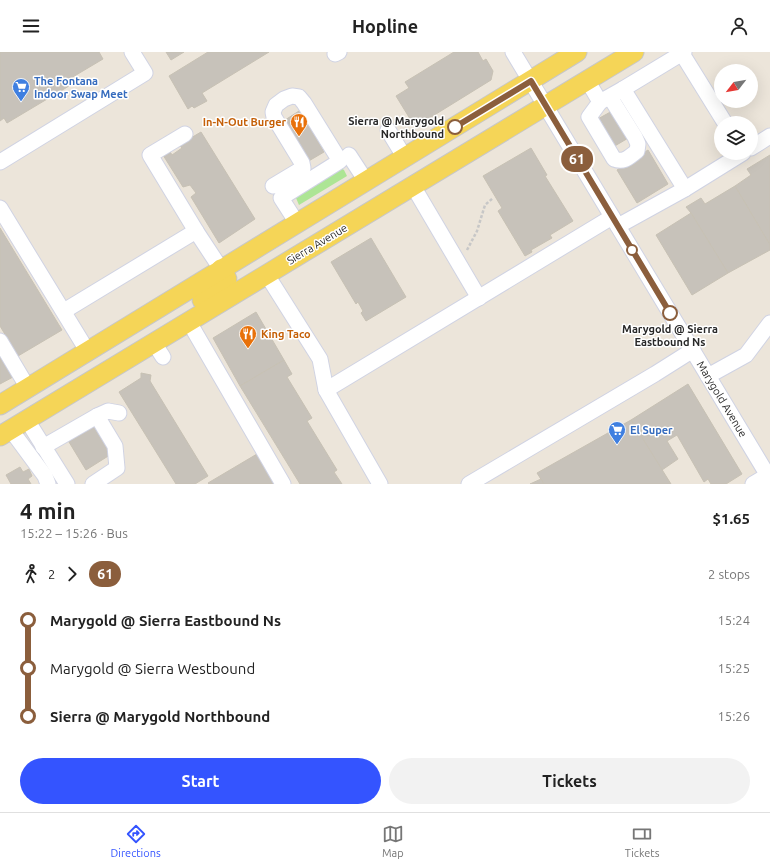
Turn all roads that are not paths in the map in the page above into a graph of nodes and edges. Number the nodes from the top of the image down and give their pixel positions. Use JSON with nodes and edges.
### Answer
{"nodes":[{"id":1,"x":132,"y":52,"type":"edge"},
{"id":2,"x":513,"y":52,"type":"edge"},
{"id":3,"x":577,"y":52,"type":"edge"},
{"id":4,"x":634,"y":52,"type":"edge"},
{"id":5,"x":683,"y":52,"type":"edge"},
{"id":6,"x":587,"y":80,"type":"junction"},
{"id":7,"x":531,"y":81,"type":"junction"},
{"id":8,"x":623,"y":89,"type":"junction"},
{"id":9,"x":545,"y":106,"type":"junction"},
{"id":10,"x":721,"y":116,"type":"edge"},
{"id":11,"x":388,"y":130,"type":"dead end"},
{"id":12,"x":185,"y":134,"type":"dead end"},
{"id":13,"x":770,"y":136,"type":"edge"},
{"id":14,"x":758,"y":144,"type":"edge"},
{"id":15,"x":349,"y":154,"type":"dead end"},
{"id":16,"x":405,"y":158,"type":"junction"},
{"id":17,"x":732,"y":160,"type":"edge"},
{"id":18,"x":0,"y":162,"type":"edge"},
{"id":19,"x":366,"y":182,"type":"junction"},
{"id":20,"x":413,"y":186,"type":"junction"},
{"id":21,"x":685,"y":189,"type":"junction"},
{"id":22,"x":277,"y":192,"type":"junction"},
{"id":23,"x":0,"y":208,"type":"edge"},
{"id":24,"x":615,"y":222,"type":"junction"},
{"id":25,"x":297,"y":223,"type":"junction"},
{"id":26,"x":196,"y":231,"type":"junction"},
{"id":27,"x":221,"y":269,"type":"junction"},
{"id":28,"x":267,"y":274,"type":"junction"},
{"id":29,"x":479,"y":298,"type":"junction"},
{"id":30,"x":64,"y":311,"type":"junction"},
{"id":31,"x":189,"y":322,"type":"junction"},
{"id":32,"x":770,"y":323,"type":"edge"},
{"id":33,"x":0,"y":341,"type":"edge"},
{"id":34,"x":693,"y":350,"type":"junction"},
{"id":35,"x":88,"y":352,"type":"junction"},
{"id":36,"x":111,"y":369,"type":"junction"},
{"id":37,"x":708,"y":376,"type":"junction"},
{"id":38,"x":28,"y":388,"type":"junction"},
{"id":39,"x":326,"y":390,"type":"junction"},
{"id":40,"x":0,"y":405,"type":"edge"},
{"id":41,"x":119,"y":413,"type":"dead end"},
{"id":42,"x":97,"y":416,"type":"junction"},
{"id":43,"x":12,"y":429,"type":"edge"},
{"id":44,"x":43,"y":447,"type":"junction"},
{"id":45,"x":769,"y":477,"type":"edge"},
{"id":46,"x":48,"y":484,"type":"edge"},
{"id":47,"x":66,"y":484,"type":"edge"},
{"id":48,"x":93,"y":484,"type":"edge"},
{"id":49,"x":283,"y":484,"type":"edge"},
{"id":50,"x":380,"y":484,"type":"edge"},
{"id":51,"x":469,"y":484,"type":"edge"},
{"id":52,"x":753,"y":484,"type":"edge"}],
"edges":[{"from":1,"to":18,"type":"street"},
{"from":2,"to":7,"type":"street","name":"Marygold Avenue"},
{"from":3,"to":7,"type":"main road"},
{"from":4,"to":6,"type":"main road","name":"Sierra Avenue"},
{"from":5,"to":8,"type":"street"},
{"from":5,"to":10,"type":"street"},
{"from":6,"to":8,"type":"street"},
{"from":6,"to":9,"type":"main road","name":"Sierra Avenue"},
{"from":7,"to":9,"type":"street","name":"Marygold Avenue"},
{"from":7,"to":16,"type":"main road"},
{"from":8,"to":21,"type":"street"},
{"from":9,"to":20,"type":"main road","name":"Sierra Avenue"},
{"from":9,"to":24,"type":"street","name":"Marygold Avenue"},
{"from":11,"to":16,"type":"street"},
{"from":12,"to":26,"type":"street"},
{"from":13,"to":14,"type":"street"},
{"from":15,"to":19,"type":"street"},
{"from":16,"to":19,"type":"main road"},
{"from":17,"to":21,"type":"street"},
{"from":19,"to":25,"type":"main road"},
{"from":20,"to":28,"type":"main road","name":"Sierra Avenue"},
{"from":20,"to":29,"type":"street"},
{"from":21,"to":24,"type":"street"},
{"from":22,"to":22,"type":"street"},
{"from":22,"to":25,"type":"street"},
{"from":23,"to":30,"type":"street"},
{"from":24,"to":29,"type":"street"},
{"from":24,"to":34,"type":"street","name":"Marygold Avenue"},
{"from":25,"to":27,"type":"main road"},
{"from":26,"to":27,"type":"street"},
{"from":26,"to":30,"type":"street"},
{"from":27,"to":35,"type":"main road"},
{"from":27,"to":36,"type":"main road"},
{"from":28,"to":31,"type":"main road","name":"Sierra Avenue"},
{"from":28,"to":39,"type":"street"},
{"from":29,"to":39,"type":"street"},
{"from":30,"to":35,"type":"street"},
{"from":31,"to":36,"type":"main road","name":"Sierra Avenue"},
{"from":31,"to":49,"type":"street"},
{"from":32,"to":37,"type":"street"},
{"from":33,"to":38,"type":"street"},
{"from":34,"to":37,"type":"street","name":"Marygold Avenue"},
{"from":34,"to":51,"type":"street"},
{"from":35,"to":38,"type":"main road"},
{"from":36,"to":43,"type":"main road","name":"Sierra Avenue"},
{"from":37,"to":45,"type":"street","name":"Marygold Avenue"},
{"from":38,"to":40,"type":"main road"},
{"from":39,"to":50,"type":"street"},
{"from":41,"to":42,"type":"street"},
{"from":42,"to":44,"type":"street"},
{"from":42,"to":48,"type":"street"},
{"from":43,"to":44,"type":"street"},
{"from":43,"to":46,"type":"street"},
{"from":44,"to":47,"type":"street"},
{"from":45,"to":52,"type":"street"}]}
